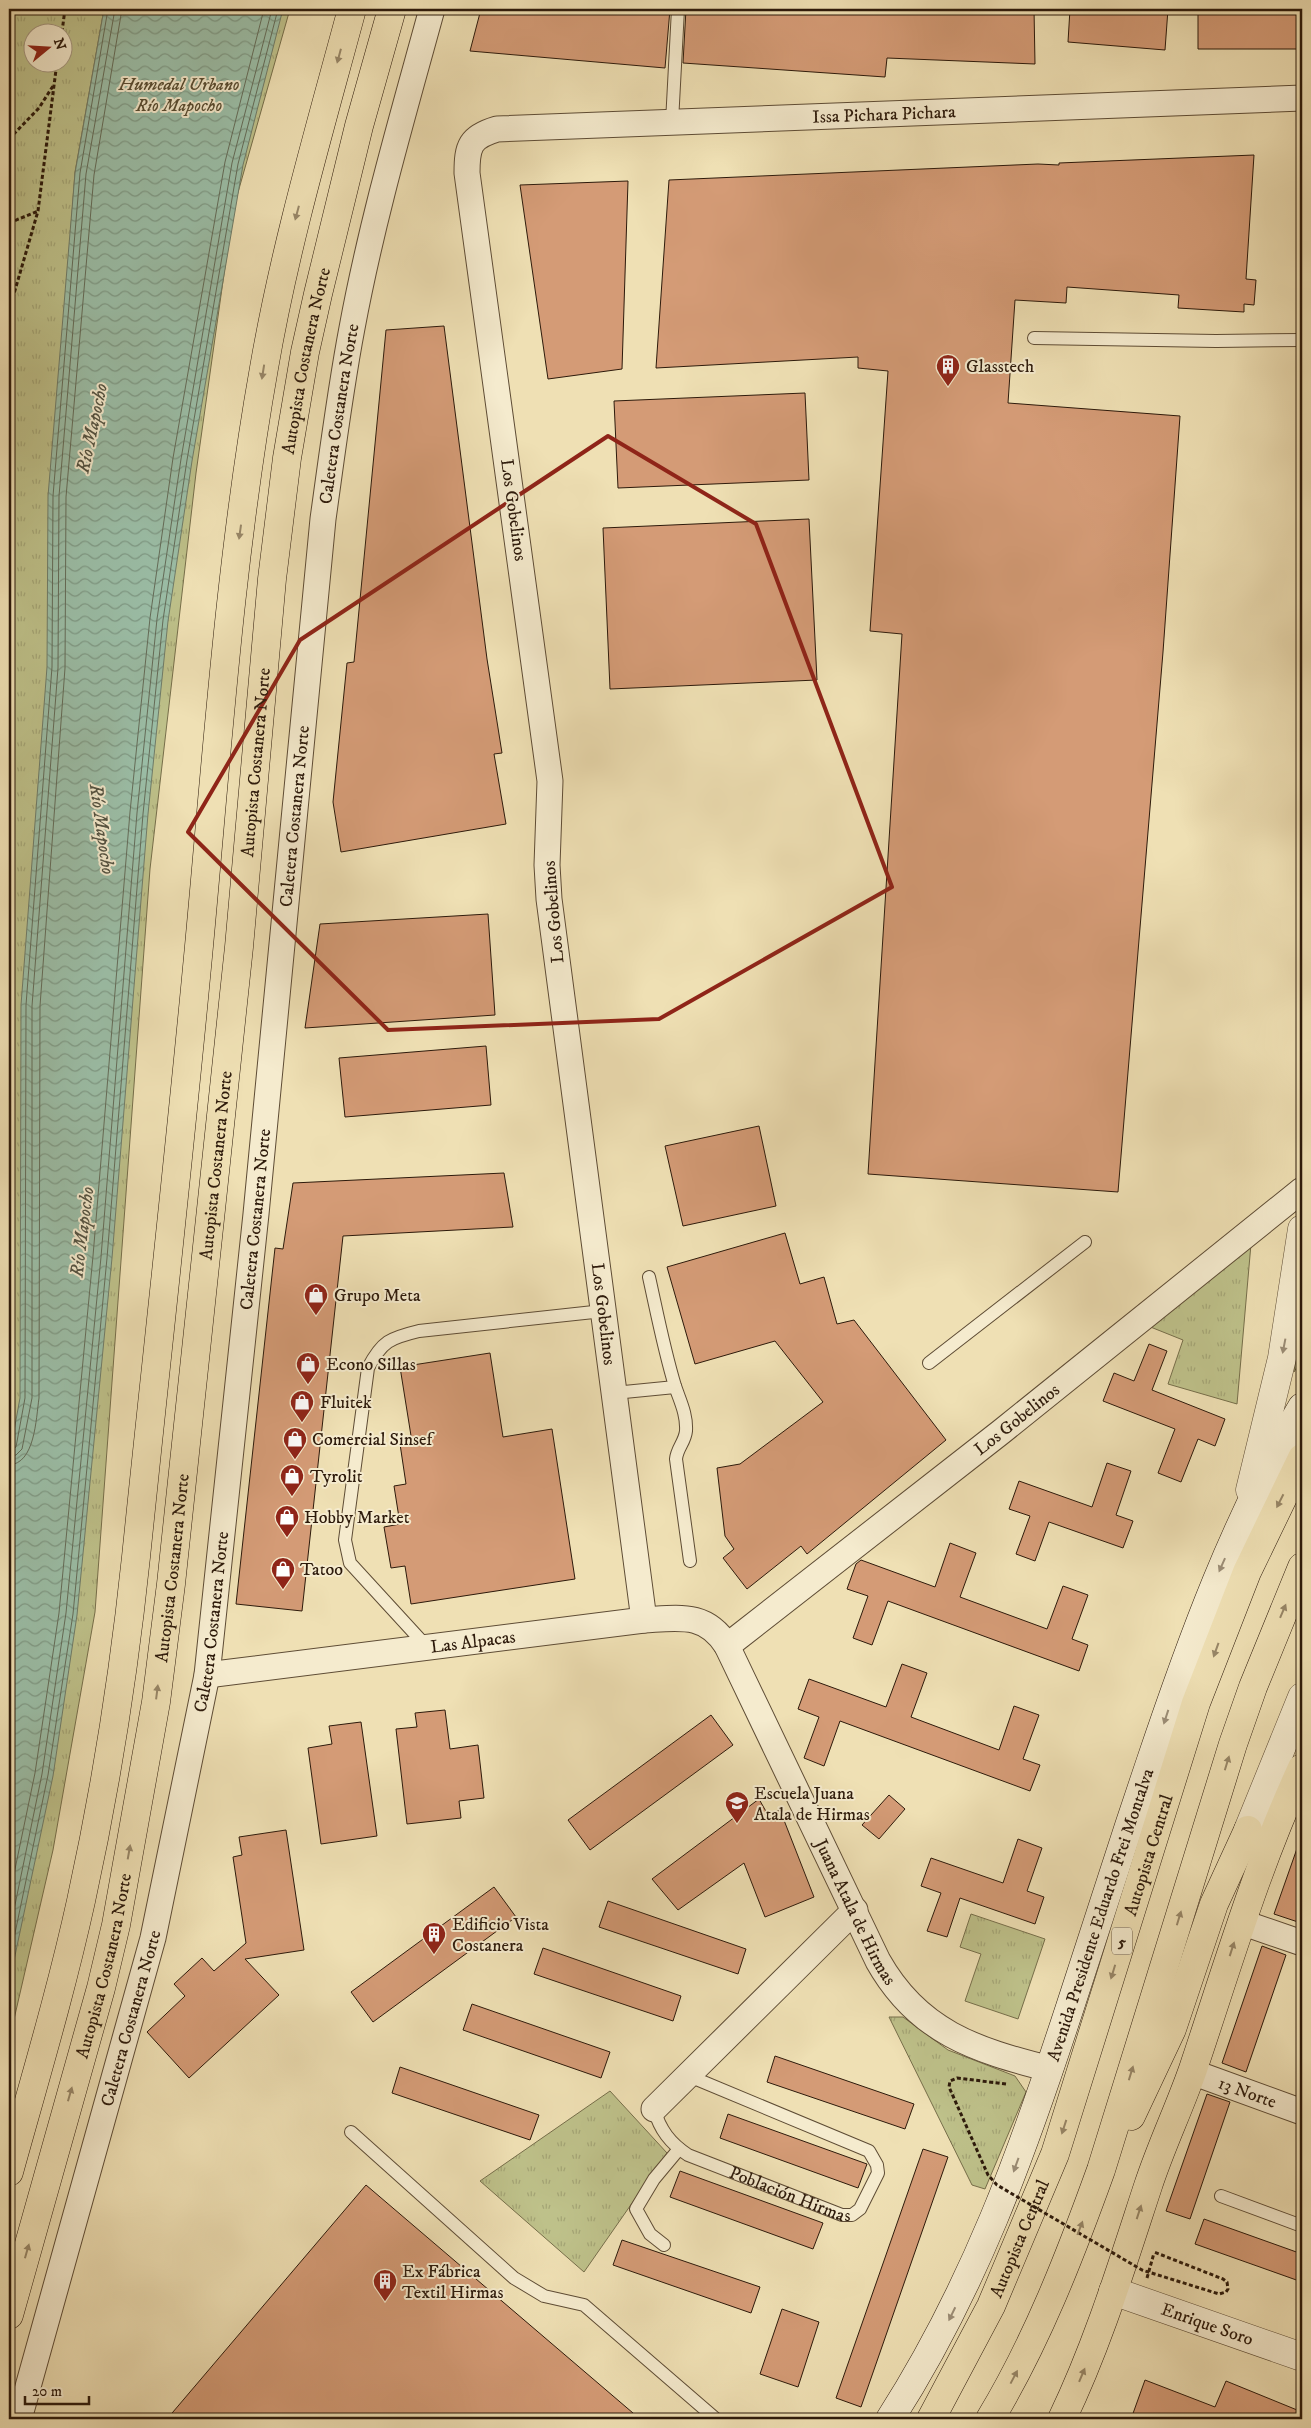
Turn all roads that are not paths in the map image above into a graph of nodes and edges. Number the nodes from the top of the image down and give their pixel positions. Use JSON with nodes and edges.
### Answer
{"nodes":[{"id":1,"x":352,"y":9,"type":"edge"},
{"id":2,"x":392,"y":9,"type":"edge"},
{"id":3,"x":432,"y":9,"type":"edge"},
{"id":4,"x":678,"y":9,"type":"edge"},
{"id":5,"x":1302,"y":98,"type":"edge"},
{"id":6,"x":672,"y":122,"type":"junction"},
{"id":7,"x":470,"y":144,"type":"joint"},
{"id":8,"x":1034,"y":338,"type":"dead end"},
{"id":9,"x":1302,"y":340,"type":"edge"},
{"id":10,"x":1302,"y":1190,"type":"edge"},
{"id":11,"x":1302,"y":1229,"type":"edge"},
{"id":12,"x":1085,"y":1242,"type":"dead end"},
{"id":13,"x":649,"y":1276,"type":"dead end"},
{"id":14,"x":603,"y":1311,"type":"junction"},
{"id":15,"x":929,"y":1363,"type":"dead end"},
{"id":16,"x":675,"y":1387,"type":"junction"},
{"id":17,"x":614,"y":1392,"type":"junction"},
{"id":18,"x":1302,"y":1407,"type":"edge"},
{"id":19,"x":1302,"y":1458,"type":"edge"},
{"id":20,"x":1242,"y":1520,"type":"junction"},
{"id":21,"x":690,"y":1561,"type":"dead end"},
{"id":22,"x":1302,"y":1567,"type":"edge"},
{"id":23,"x":644,"y":1620,"type":"junction"},
{"id":24,"x":727,"y":1646,"type":"junction"},
{"id":25,"x":427,"y":1647,"type":"junction"},
{"id":26,"x":207,"y":1675,"type":"junction"},
{"id":27,"x":1302,"y":1697,"type":"edge"},
{"id":28,"x":1301,"y":1773,"type":"edge"},
{"id":29,"x":1248,"y":1830,"type":"junction"},
{"id":30,"x":855,"y":1910,"type":"junction"},
{"id":31,"x":1241,"y":1922,"type":"junction"},
{"id":32,"x":1302,"y":1944,"type":"edge"},
{"id":33,"x":1050,"y":2069,"type":"junction"},
{"id":34,"x":1192,"y":2072,"type":"junction"},
{"id":35,"x":689,"y":2076,"type":"junction"},
{"id":36,"x":654,"y":2109,"type":"joint"},
{"id":37,"x":1302,"y":2112,"type":"edge"},
{"id":38,"x":351,"y":2132,"type":"dead end"},
{"id":39,"x":679,"y":2149,"type":"junction"},
{"id":40,"x":1160,"y":2149,"type":"junction"},
{"id":41,"x":1101,"y":2170,"type":"junction"},
{"id":42,"x":9,"y":2172,"type":"edge"},
{"id":43,"x":1221,"y":2196,"type":"dead end"},
{"id":44,"x":1302,"y":2226,"type":"edge"},
{"id":45,"x":664,"y":2245,"type":"dead end"},
{"id":46,"x":1113,"y":2291,"type":"junction"},
{"id":47,"x":9,"y":2315,"type":"edge"},
{"id":48,"x":1302,"y":2357,"type":"edge"},
{"id":49,"x":19,"y":2419,"type":"edge"},
{"id":50,"x":716,"y":2419,"type":"edge"},
{"id":51,"x":890,"y":2419,"type":"edge"},
{"id":52,"x":931,"y":2419,"type":"edge"},
{"id":53,"x":990,"y":2419,"type":"edge"},
{"id":54,"x":1062,"y":2419,"type":"edge"}],
"edges":[{"from":1,"to":42,"type":"main road","name":"Autopista Costanera Norte","one_way":true},
{"from":47,"to":2,"type":"main road","name":"Autopista Costanera Norte","one_way":true},
{"from":3,"to":26,"type":"street","name":"Caletera Costanera Norte"},
{"from":4,"to":6,"type":"lane"},
{"from":5,"to":6,"type":"street","name":"Issa Pichara Pichara"},
{"from":6,"to":7,"type":"street","name":"Issa Pichara Pichara"},
{"from":7,"to":14,"type":"street","name":"Los Gobelinos"},
{"from":8,"to":9,"type":"lane"},
{"from":10,"to":24,"type":"street","name":"Los Gobelinos"},
{"from":11,"to":20,"type":"main road","one_way":true},
{"from":12,"to":15,"type":"lane"},
{"from":13,"to":16,"type":"lane"},
{"from":14,"to":17,"type":"street","name":"Los Gobelinos"},
{"from":14,"to":25,"type":"lane"},
{"from":16,"to":17,"type":"lane"},
{"from":16,"to":21,"type":"lane"},
{"from":17,"to":23,"type":"street","name":"Los Gobelinos"},
{"from":18,"to":20,"type":"main road","name":"Avenida Presidente Eduardo Frei Montalva"},
{"from":19,"to":52,"type":"main road","name":"Autopista Central","number":"5","one_way":true},
{"from":20,"to":33,"type":"main road","name":"Avenida Presidente Eduardo Frei Montalva","one_way":true},
{"from":41,"to":22,"type":"main road","one_way":true},
{"from":23,"to":24,"type":"street","name":"Las Alpacas"},
{"from":23,"to":25,"type":"street","name":"Las Alpacas"},
{"from":24,"to":30,"type":"street","name":"Juana Atala de Hirmas"},
{"from":25,"to":26,"type":"street","name":"Las Alpacas"},
{"from":26,"to":49,"type":"street","name":"Caletera Costanera Norte"},
{"from":27,"to":29,"type":"main road"},
{"from":28,"to":31,"type":"main road"},
{"from":29,"to":40,"type":"main road"},
{"from":29,"to":41,"type":"main road"},
{"from":30,"to":33,"type":"street","name":"Juana Atala de Hirmas"},
{"from":30,"to":35,"type":"street","name":"Población Hirmas"},
{"from":31,"to":32,"type":"street"},
{"from":34,"to":31,"type":"main road","one_way":true},
{"from":33,"to":51,"type":"main road","name":"Avenida Presidente Eduardo Frei Montalva","one_way":true},
{"from":34,"to":37,"type":"street","name":"13 Norte"},
{"from":34,"to":40,"type":"main road"},
{"from":35,"to":36,"type":"street","name":"Población Hirmas"},
{"from":35,"to":39,"type":"lane","name":"Población Hirmas"},
{"from":36,"to":39,"type":"lane","name":"Población Hirmas"},
{"from":38,"to":50,"type":"lane"},
{"from":39,"to":45,"type":"lane"},
{"from":46,"to":40,"type":"main road","one_way":true},
{"from":53,"to":41,"type":"main road","one_way":true},
{"from":43,"to":44,"type":"lane"},
{"from":46,"to":48,"type":"main road","name":"Enrique Soro"},
{"from":54,"to":46,"type":"main road","one_way":true}]}
